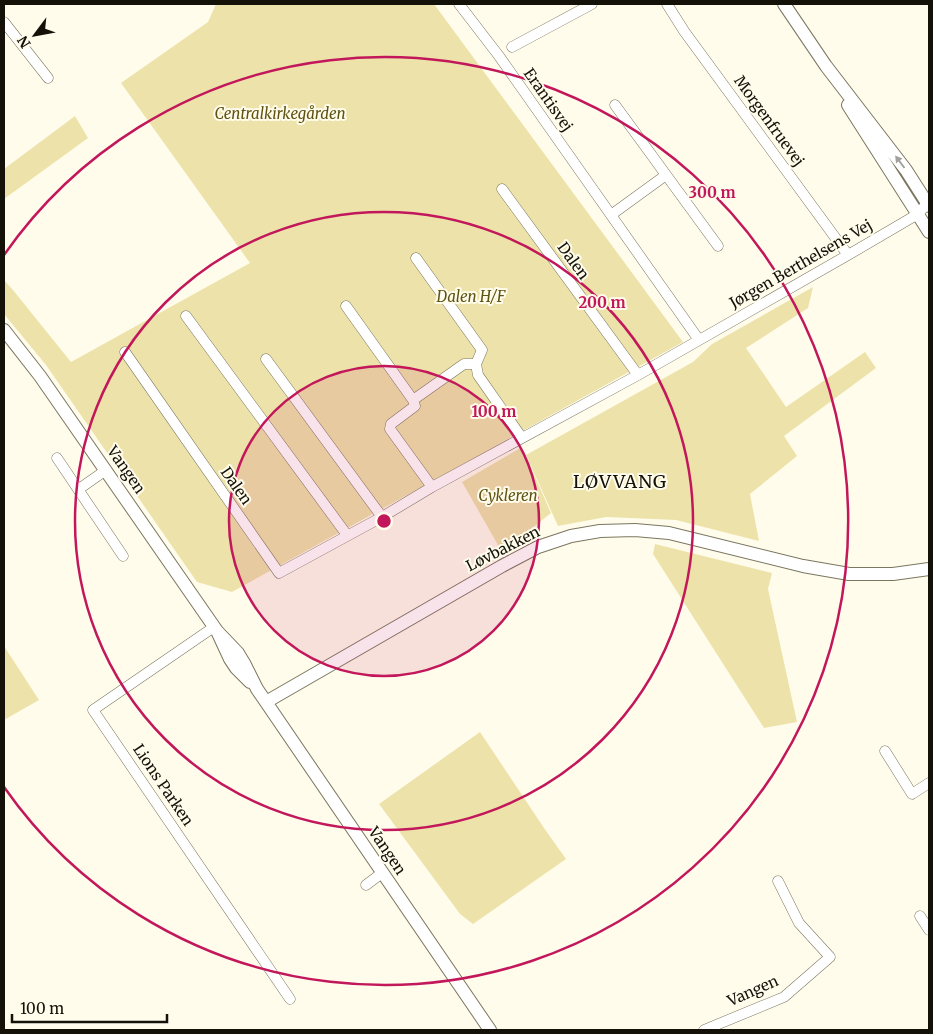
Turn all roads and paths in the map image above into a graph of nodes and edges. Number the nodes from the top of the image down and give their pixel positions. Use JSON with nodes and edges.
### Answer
{"nodes":[{"id":1,"x":459,"y":4,"type":"edge"},
{"id":2,"x":592,"y":4,"type":"edge"},
{"id":3,"x":667,"y":4,"type":"edge"},
{"id":4,"x":784,"y":4,"type":"edge"},
{"id":5,"x":4,"y":22,"type":"edge"},
{"id":6,"x":512,"y":47,"type":"dead end"},
{"id":7,"x":48,"y":78,"type":"dead end"},
{"id":8,"x":615,"y":105,"type":"dead end"},
{"id":9,"x":666,"y":175,"type":"junction"},
{"id":10,"x":502,"y":189,"type":"dead end"},
{"id":11,"x":927,"y":207,"type":"edge"},
{"id":12,"x":612,"y":215,"type":"junction"},
{"id":13,"x":929,"y":232,"type":"edge"},
{"id":14,"x":718,"y":246,"type":"dead end"},
{"id":15,"x":848,"y":255,"type":"junction"},
{"id":16,"x":416,"y":258,"type":"dead end"},
{"id":17,"x":346,"y":306,"type":"dead end"},
{"id":18,"x":186,"y":316,"type":"dead end"},
{"id":19,"x":4,"y":330,"type":"edge"},
{"id":20,"x":699,"y":340,"type":"junction"},
{"id":21,"x":125,"y":352,"type":"dead end"},
{"id":22,"x":266,"y":359,"type":"dead end"},
{"id":23,"x":476,"y":364,"type":"junction"},
{"id":24,"x":638,"y":375,"type":"junction"},
{"id":25,"x":413,"y":400,"type":"junction"},
{"id":26,"x":522,"y":438,"type":"junction"},
{"id":27,"x":57,"y":458,"type":"dead end"},
{"id":28,"x":106,"y":470,"type":"junction"},
{"id":29,"x":432,"y":487,"type":"junction"},
{"id":30,"x":79,"y":489,"type":"junction"},
{"id":31,"x":382,"y":517,"type":"junction"},
{"id":32,"x":347,"y":535,"type":"junction"},
{"id":33,"x":123,"y":556,"type":"dead end"},
{"id":34,"x":929,"y":569,"type":"edge"},
{"id":35,"x":215,"y":629,"type":"junction"},
{"id":36,"x":266,"y":702,"type":"junction"},
{"id":37,"x":885,"y":751,"type":"dead end"},
{"id":38,"x":929,"y":783,"type":"edge"},
{"id":39,"x":382,"y":873,"type":"junction"},
{"id":40,"x":778,"y":881,"type":"dead end"},
{"id":41,"x":366,"y":885,"type":"dead end"},
{"id":42,"x":920,"y":916,"type":"dead end"},
{"id":43,"x":929,"y":930,"type":"edge"},
{"id":44,"x":290,"y":999,"type":"dead end"},
{"id":45,"x":490,"y":1030,"type":"edge"},
{"id":46,"x":704,"y":1030,"type":"edge"}],
"edges":[{"from":1,"to":12,"type":"street","name":"Erantisvej"},
{"from":2,"to":6,"type":"street"},
{"from":3,"to":15,"type":"street","name":"Morgenfruevej"},
{"from":4,"to":11,"type":"street"},
{"from":5,"to":7,"type":"street"},
{"from":8,"to":9,"type":"street"},
{"from":9,"to":12,"type":"street"},
{"from":9,"to":14,"type":"street"},
{"from":10,"to":24,"type":"street","name":"Dalen"},
{"from":11,"to":13,"type":"street"},
{"from":11,"to":15,"type":"street","name":"Jørgen Berthelsens Vej"},
{"from":12,"to":20,"type":"street","name":"Erantisvej"},
{"from":15,"to":20,"type":"street","name":"Jørgen Berthelsens Vej"},
{"from":16,"to":23,"type":"street"},
{"from":17,"to":25,"type":"street"},
{"from":18,"to":32,"type":"street"},
{"from":19,"to":28,"type":"street","name":"Vangen"},
{"from":20,"to":24,"type":"street","name":"Dalen"},
{"from":21,"to":32,"type":"street","name":"Dalen"},
{"from":22,"to":31,"type":"street"},
{"from":23,"to":25,"type":"street"},
{"from":23,"to":26,"type":"street"},
{"from":24,"to":26,"type":"street","name":"Dalen"},
{"from":25,"to":29,"type":"street"},
{"from":26,"to":29,"type":"street","name":"Dalen"},
{"from":27,"to":30,"type":"street"},
{"from":28,"to":30,"type":"street"},
{"from":28,"to":35,"type":"street","name":"Vangen"},
{"from":29,"to":31,"type":"street","name":"Dalen"},
{"from":30,"to":33,"type":"street"},
{"from":31,"to":32,"type":"street","name":"Dalen"},
{"from":34,"to":36,"type":"street","name":"Løvbakken"},
{"from":35,"to":36,"type":"street","name":"Vangen"},
{"from":35,"to":44,"type":"street","name":"Lions Parken"},
{"from":36,"to":39,"type":"street","name":"Vangen"},
{"from":37,"to":38,"type":"street"},
{"from":39,"to":41,"type":"street"},
{"from":39,"to":45,"type":"street","name":"Vangen"},
{"from":40,"to":46,"type":"street","name":"Vangen"},
{"from":42,"to":43,"type":"street"}]}
